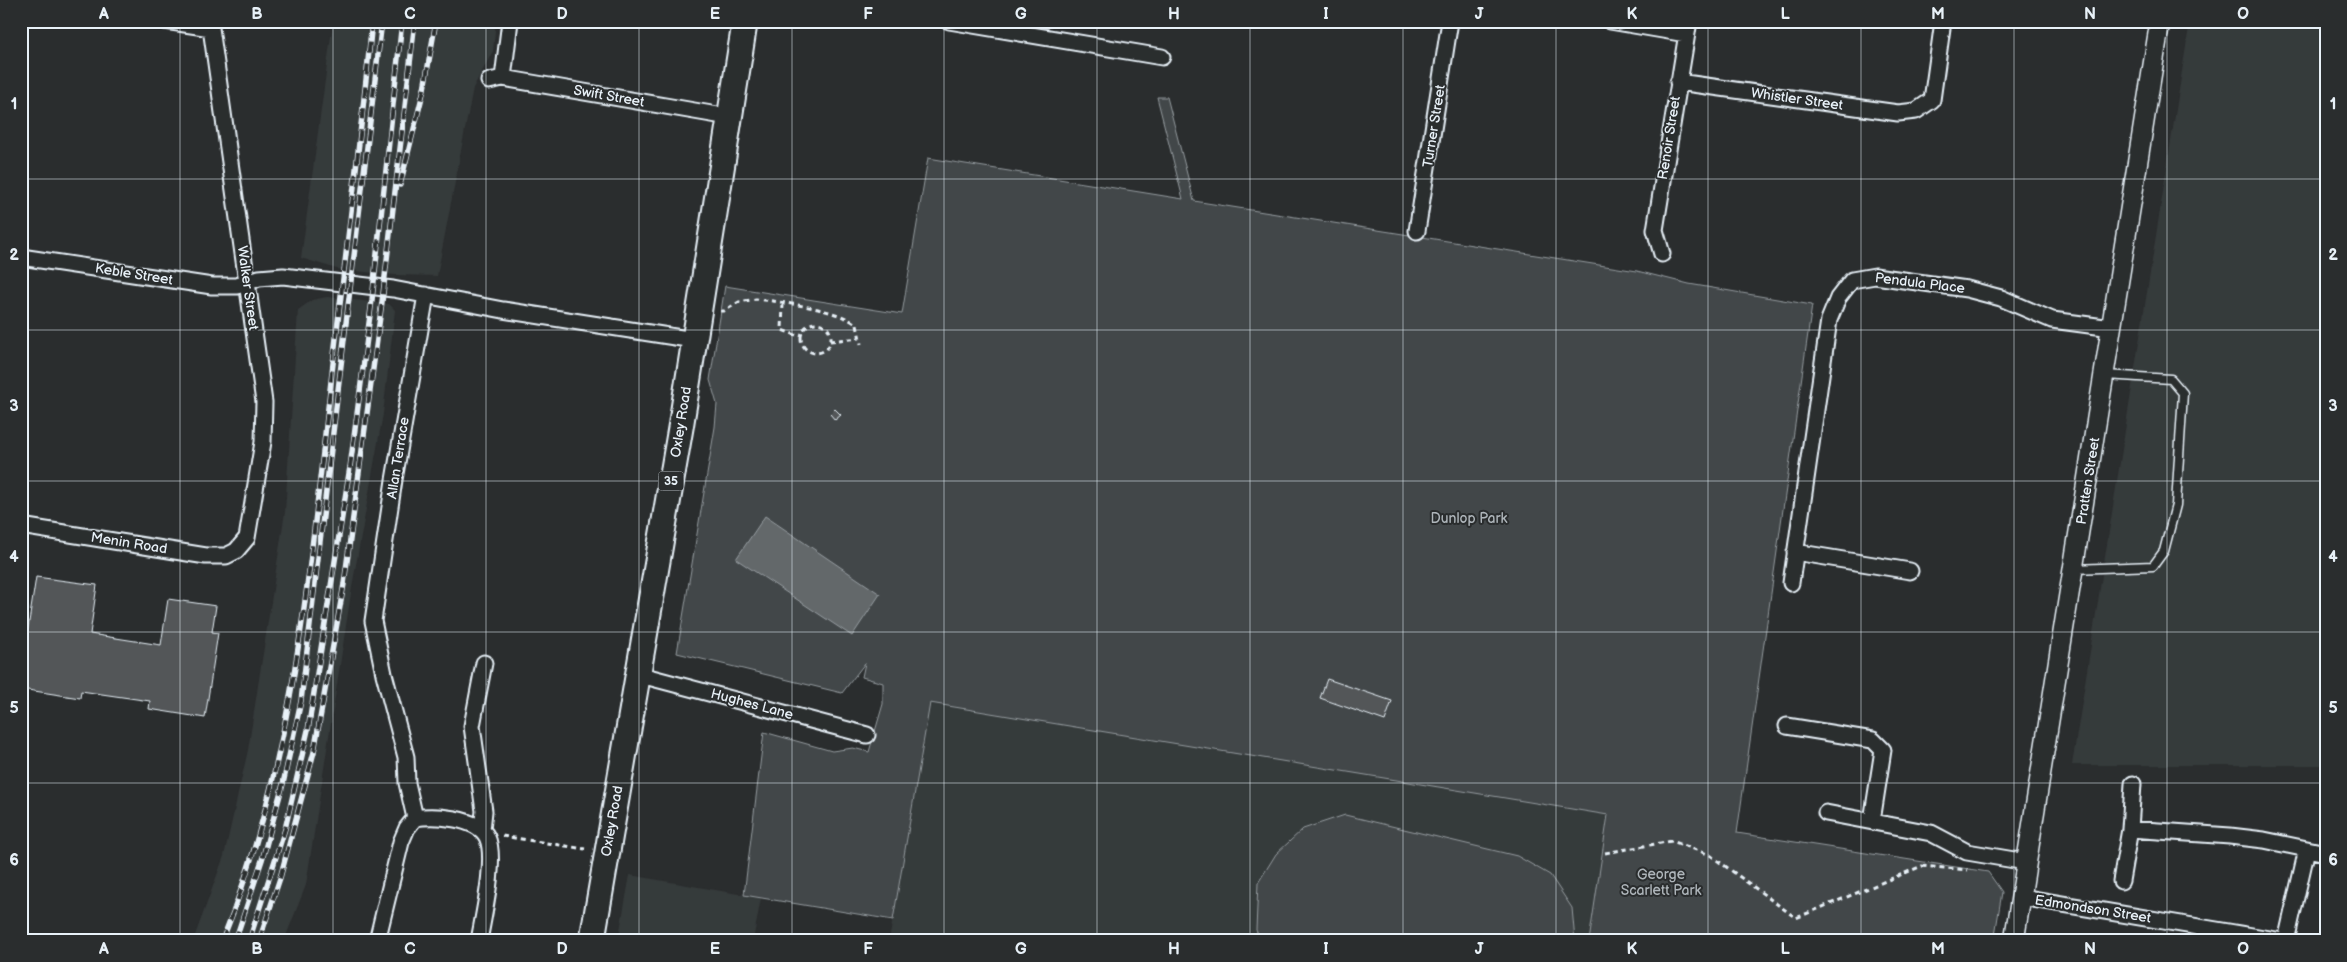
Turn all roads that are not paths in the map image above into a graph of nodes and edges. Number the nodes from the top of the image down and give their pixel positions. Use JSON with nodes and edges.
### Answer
{"nodes":[{"id":1,"x":165,"y":21,"type":"edge"},
{"id":2,"x":510,"y":21,"type":"edge"},
{"id":3,"x":745,"y":21,"type":"edge"},
{"id":4,"x":949,"y":21,"type":"edge"},
{"id":5,"x":1450,"y":21,"type":"edge"},
{"id":6,"x":1610,"y":21,"type":"edge"},
{"id":7,"x":1943,"y":21,"type":"edge"},
{"id":8,"x":2160,"y":21,"type":"edge"},
{"id":9,"x":212,"y":25,"type":"edge"},
{"id":10,"x":1688,"y":28,"type":"edge"},
{"id":11,"x":1162,"y":57,"type":"dead end"},
{"id":12,"x":1678,"y":82,"type":"junction"},
{"id":13,"x":729,"y":117,"type":"junction"},
{"id":14,"x":1417,"y":231,"type":"dead end"},
{"id":15,"x":1662,"y":254,"type":"dead end"},
{"id":16,"x":21,"y":257,"type":"edge"},
{"id":17,"x":247,"y":282,"type":"junction"},
{"id":18,"x":426,"y":295,"type":"junction"},
{"id":19,"x":2112,"y":328,"type":"junction"},
{"id":20,"x":694,"y":340,"type":"junction"},
{"id":21,"x":2105,"y":375,"type":"junction"},
{"id":22,"x":21,"y":526,"type":"edge"},
{"id":23,"x":236,"y":551,"type":"joint"},
{"id":24,"x":1795,"y":552,"type":"junction"},
{"id":25,"x":2074,"y":568,"type":"junction"},
{"id":26,"x":1910,"y":571,"type":"dead end"},
{"id":27,"x":1790,"y":583,"type":"dead end"},
{"id":28,"x":484,"y":663,"type":"dead end"},
{"id":29,"x":637,"y":674,"type":"junction"},
{"id":30,"x":1787,"y":726,"type":"dead end"},
{"id":31,"x":866,"y":735,"type":"dead end"},
{"id":32,"x":2133,"y":784,"type":"dead end"},
{"id":33,"x":1826,"y":813,"type":"dead end"},
{"id":34,"x":415,"y":818,"type":"junction"},
{"id":35,"x":1872,"y":821,"type":"junction"},
{"id":36,"x":2130,"y":829,"type":"junction"},
{"id":37,"x":485,"y":834,"type":"junction"},
{"id":38,"x":2307,"y":849,"type":"junction"},
{"id":39,"x":2326,"y":853,"type":"edge"},
{"id":40,"x":2026,"y":862,"type":"junction"},
{"id":41,"x":2121,"y":880,"type":"dead end"},
{"id":42,"x":2021,"y":897,"type":"junction"},
{"id":43,"x":377,"y":941,"type":"edge"},
{"id":44,"x":479,"y":941,"type":"edge"},
{"id":45,"x":592,"y":941,"type":"edge"},
{"id":46,"x":2014,"y":941,"type":"edge"},
{"id":47,"x":2282,"y":941,"type":"edge"},
{"id":48,"x":2286,"y":941,"type":"edge"}],
"edges":[{"from":1,"to":9,"type":"street"},
{"from":2,"to":13,"type":"street","name":"Swift Street"},
{"from":3,"to":13,"type":"main road","name":"Oxley Road","number":"35"},
{"from":4,"to":11,"type":"street"},
{"from":5,"to":14,"type":"street","name":"Turner Street"},
{"from":6,"to":10,"type":"street"},
{"from":7,"to":12,"type":"street","name":"Whistler Street"},
{"from":8,"to":19,"type":"street","name":"Pratten Street"},
{"from":9,"to":17,"type":"street","name":"Walker Street"},
{"from":10,"to":12,"type":"street","name":"Renoir Street"},
{"from":12,"to":15,"type":"street","name":"Renoir Street"},
{"from":13,"to":20,"type":"main road","name":"Oxley Road","number":"35"},
{"from":16,"to":17,"type":"street","name":"Keble Street"},
{"from":17,"to":18,"type":"street"},
{"from":17,"to":23,"type":"street","name":"Walker Street"},
{"from":18,"to":20,"type":"street"},
{"from":18,"to":34,"type":"street","name":"Allan Terrace"},
{"from":19,"to":21,"type":"street","name":"Pratten Street"},
{"from":19,"to":24,"type":"street","name":"Pendula Place"},
{"from":20,"to":29,"type":"main road","name":"Oxley Road","number":"35"},
{"from":21,"to":25,"type":"street","name":"Pratten Street"},
{"from":21,"to":25,"type":"lane"},
{"from":22,"to":23,"type":"street","name":"Menin Road"},
{"from":24,"to":26,"type":"street"},
{"from":24,"to":27,"type":"street","name":"Pendula Place"},
{"from":25,"to":40,"type":"street","name":"Pratten Street"},
{"from":28,"to":37,"type":"street"},
{"from":29,"to":31,"type":"street","name":"Hughes Lane"},
{"from":29,"to":45,"type":"main road","name":"Oxley Road","number":"35"},
{"from":30,"to":35,"type":"street"},
{"from":32,"to":36,"type":"street"},
{"from":33,"to":35,"type":"street"},
{"from":34,"to":37,"type":"street"},
{"from":34,"to":43,"type":"street"},
{"from":35,"to":40,"type":"street"},
{"from":36,"to":38,"type":"street"},
{"from":36,"to":41,"type":"street"},
{"from":37,"to":44,"type":"street"},
{"from":38,"to":39,"type":"street"},
{"from":38,"to":48,"type":"street"},
{"from":40,"to":42,"type":"street","name":"Pratten Street"},
{"from":42,"to":46,"type":"street","name":"Pratten Street"},
{"from":42,"to":47,"type":"street","name":"Edmondson Street"}]}
